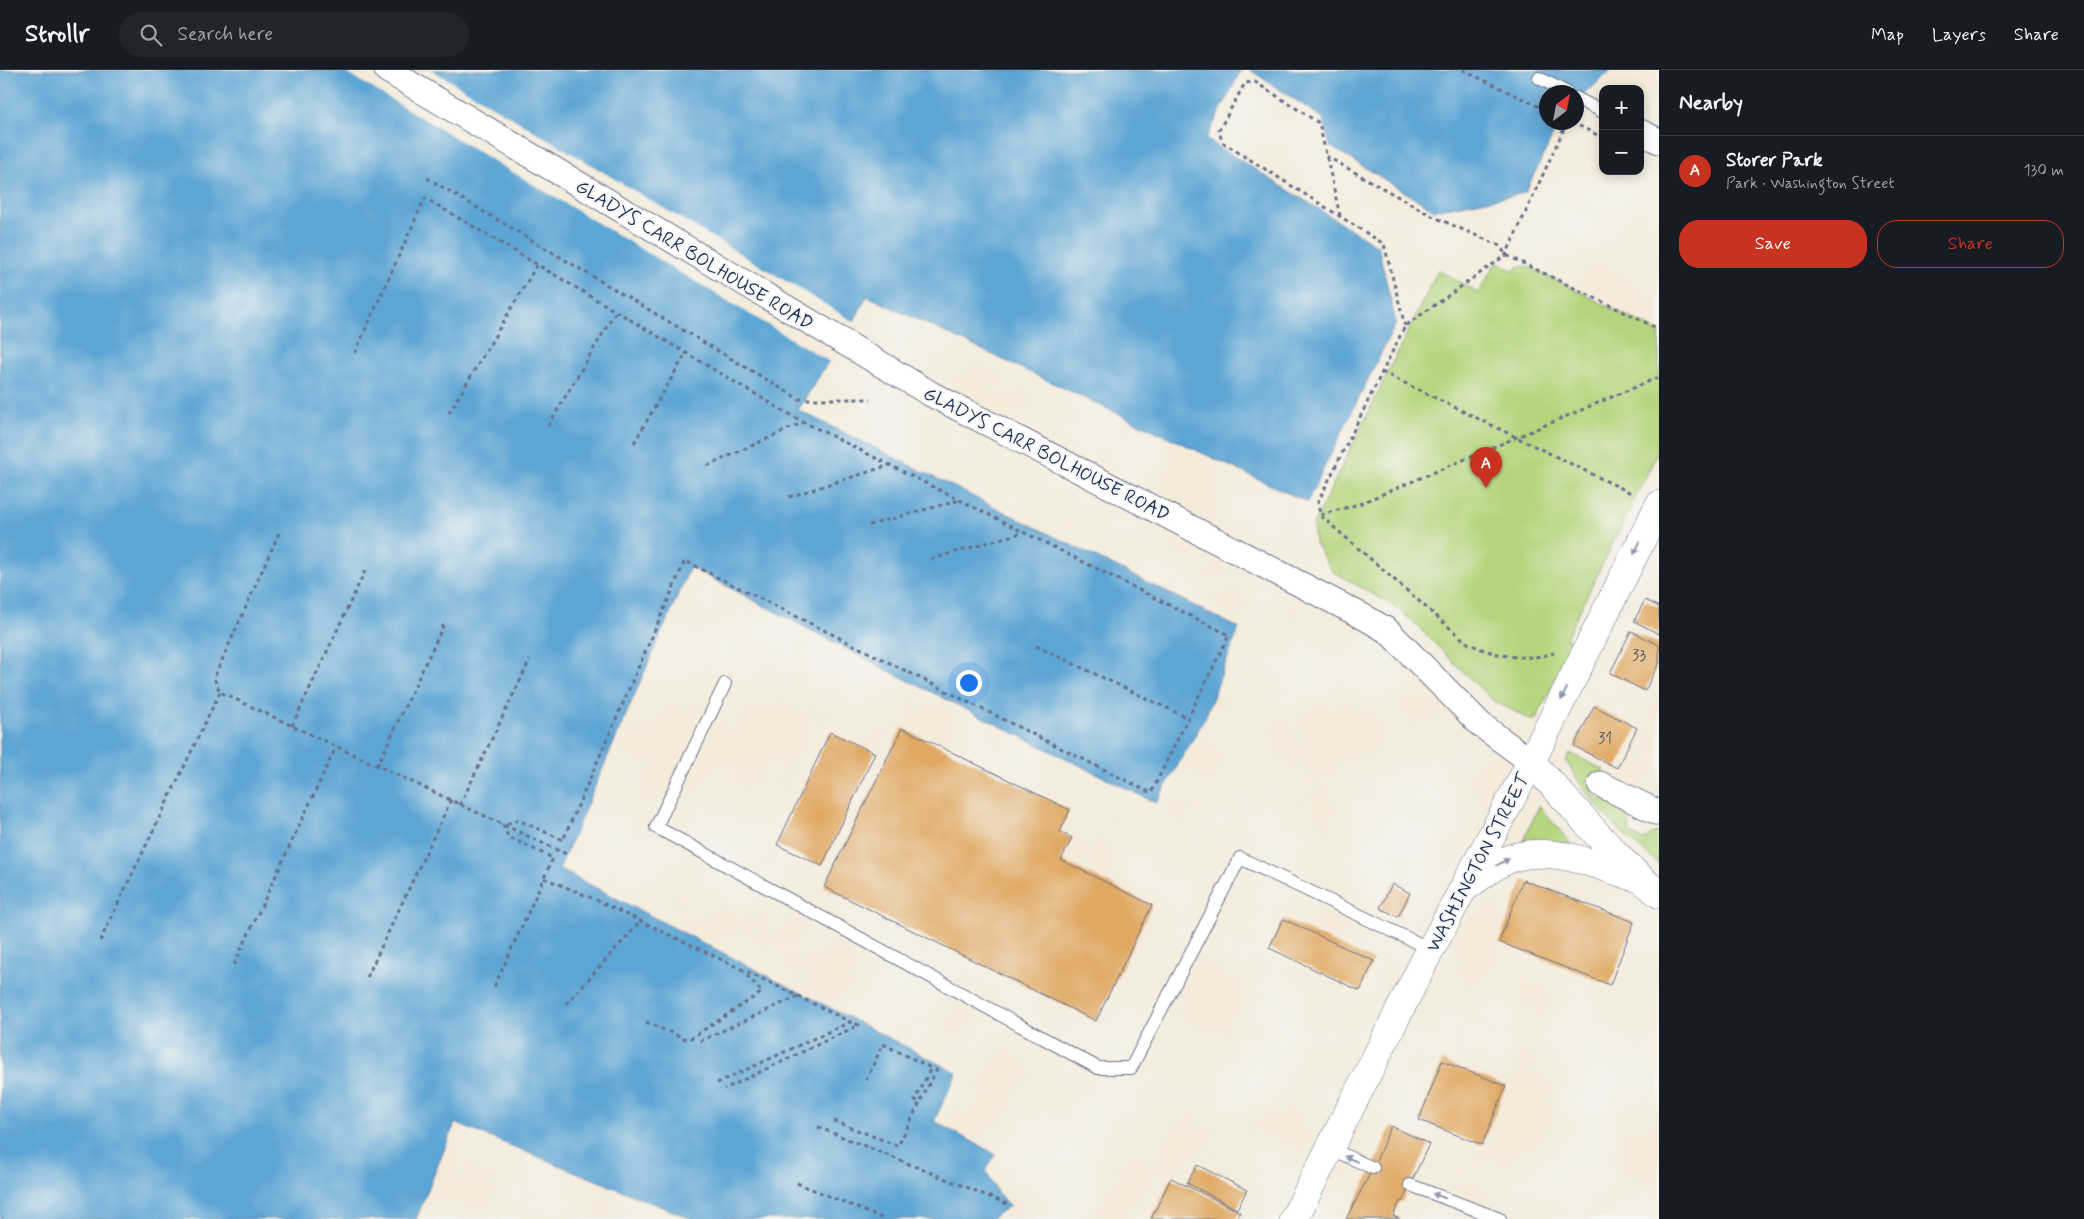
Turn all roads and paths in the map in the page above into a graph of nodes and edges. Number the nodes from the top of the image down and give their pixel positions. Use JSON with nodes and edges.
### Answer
{"nodes":[{"id":1,"x":387,"y":70,"type":"edge"},
{"id":2,"x":1463,"y":70,"type":"edge"},
{"id":3,"x":1539,"y":78,"type":"dead end"},
{"id":4,"x":1552,"y":85,"type":"edge"},
{"id":5,"x":1584,"y":102,"type":"edge"},
{"id":6,"x":1539,"y":107,"type":"edge"},
{"id":7,"x":1599,"y":110,"type":"edge"},
{"id":8,"x":1584,"y":128,"type":"edge"},
{"id":9,"x":1563,"y":130,"type":"edge"},
{"id":10,"x":1644,"y":134,"type":"edge"},
{"id":11,"x":1599,"y":136,"type":"edge"},
{"id":12,"x":1659,"y":142,"type":"edge"},
{"id":13,"x":1326,"y":156,"type":"junction"},
{"id":14,"x":428,"y":178,"type":"dead end"},
{"id":15,"x":1340,"y":216,"type":"junction"},
{"id":16,"x":1506,"y":255,"type":"junction"},
{"id":17,"x":537,"y":264,"type":"junction"},
{"id":18,"x":616,"y":311,"type":"junction"},
{"id":19,"x":1405,"y":326,"type":"junction"},
{"id":20,"x":1659,"y":329,"type":"edge"},
{"id":21,"x":355,"y":353,"type":"dead end"},
{"id":22,"x":686,"y":353,"type":"junction"},
{"id":23,"x":1382,"y":372,"type":"junction"},
{"id":24,"x":1659,"y":377,"type":"edge"},
{"id":25,"x":871,"y":399,"type":"dead end"},
{"id":26,"x":449,"y":413,"type":"dead end"},
{"id":27,"x":805,"y":422,"type":"junction"},
{"id":28,"x":548,"y":426,"type":"dead end"},
{"id":29,"x":1517,"y":436,"type":"junction"},
{"id":30,"x":634,"y":443,"type":"dead end"},
{"id":31,"x":890,"y":465,"type":"junction"},
{"id":32,"x":707,"y":466,"type":"dead end"},
{"id":33,"x":789,"y":497,"type":"dead end"},
{"id":34,"x":960,"y":500,"type":"junction"},
{"id":35,"x":1651,"y":502,"type":"edge"},
{"id":36,"x":1320,"y":515,"type":"junction"},
{"id":37,"x":869,"y":524,"type":"dead end"},
{"id":38,"x":1024,"y":532,"type":"junction"},
{"id":39,"x":279,"y":533,"type":"dead end"},
{"id":40,"x":931,"y":559,"type":"dead end"},
{"id":41,"x":365,"y":571,"type":"dead end"},
{"id":42,"x":445,"y":622,"type":"dead end"},
{"id":43,"x":1036,"y":646,"type":"dead end"},
{"id":44,"x":1562,"y":649,"type":"dead end"},
{"id":45,"x":530,"y":660,"type":"dead end"},
{"id":46,"x":725,"y":684,"type":"dead end"},
{"id":47,"x":220,"y":692,"type":"junction"},
{"id":48,"x":1188,"y":718,"type":"junction"},
{"id":49,"x":292,"y":726,"type":"junction"},
{"id":50,"x":336,"y":746,"type":"junction"},
{"id":51,"x":1531,"y":762,"type":"junction"},
{"id":52,"x":377,"y":766,"type":"junction"},
{"id":53,"x":1600,"y":784,"type":"dead end"},
{"id":54,"x":451,"y":800,"type":"junction"},
{"id":55,"x":460,"y":804,"type":"junction"},
{"id":56,"x":1659,"y":813,"type":"edge"},
{"id":57,"x":503,"y":825,"type":"junction"},
{"id":58,"x":566,"y":854,"type":"dead end"},
{"id":59,"x":544,"y":878,"type":"junction"},
{"id":60,"x":1650,"y":886,"type":"edge"},
{"id":61,"x":1462,"y":889,"type":"junction"},
{"id":62,"x":641,"y":921,"type":"junction"},
{"id":63,"x":100,"y":941,"type":"dead end"},
{"id":64,"x":1430,"y":950,"type":"junction"},
{"id":65,"x":234,"y":965,"type":"dead end"},
{"id":66,"x":742,"y":969,"type":"junction"},
{"id":67,"x":366,"y":977,"type":"dead end"},
{"id":68,"x":494,"y":987,"type":"dead end"},
{"id":69,"x":798,"y":996,"type":"junction"},
{"id":70,"x":566,"y":1004,"type":"dead end"},
{"id":71,"x":646,"y":1022,"type":"dead end"},
{"id":72,"x":850,"y":1022,"type":"junction"},
{"id":73,"x":698,"y":1042,"type":"dead end"},
{"id":74,"x":938,"y":1066,"type":"dead end"},
{"id":75,"x":866,"y":1080,"type":"dead end"},
{"id":76,"x":717,"y":1083,"type":"dead end"},
{"id":77,"x":724,"y":1089,"type":"dead end"},
{"id":78,"x":920,"y":1102,"type":"junction"},
{"id":79,"x":834,"y":1120,"type":"dead end"},
{"id":80,"x":818,"y":1127,"type":"dead end"},
{"id":81,"x":1329,"y":1148,"type":"junction"},
{"id":82,"x":1373,"y":1168,"type":"dead end"},
{"id":83,"x":797,"y":1184,"type":"dead end"},
{"id":84,"x":1410,"y":1185,"type":"dead end"},
{"id":85,"x":1010,"y":1205,"type":"dead end"},
{"id":86,"x":884,"y":1219,"type":"edge"},
{"id":87,"x":1294,"y":1219,"type":"edge"},
{"id":88,"x":1500,"y":1219,"type":"edge"}],
"edges":[{"from":1,"to":51,"type":"street","name":"GLADYS CARR BOLHOUSE ROAD"},
{"from":2,"to":6,"type":"path"},
{"from":3,"to":4,"type":"lane"},
{"from":5,"to":7,"type":"lane"},
{"from":8,"to":11,"type":"path"},
{"from":9,"to":16,"type":"path"},
{"from":10,"to":12,"type":"street"},
{"from":13,"to":15,"type":"path"},
{"from":13,"to":15,"type":"path"},
{"from":13,"to":16,"type":"path"},
{"from":14,"to":25,"type":"path"},
{"from":15,"to":19,"type":"path"},
{"from":16,"to":19,"type":"path"},
{"from":16,"to":20,"type":"path"},
{"from":17,"to":18,"type":"path"},
{"from":17,"to":21,"type":"path"},
{"from":17,"to":26,"type":"path"},
{"from":18,"to":22,"type":"path"},
{"from":18,"to":28,"type":"path"},
{"from":19,"to":23,"type":"path"},
{"from":22,"to":27,"type":"path"},
{"from":22,"to":30,"type":"path"},
{"from":23,"to":29,"type":"path"},
{"from":23,"to":36,"type":"path"},
{"from":24,"to":29,"type":"path"},
{"from":27,"to":31,"type":"path"},
{"from":27,"to":32,"type":"path"},
{"from":29,"to":35,"type":"path"},
{"from":29,"to":36,"type":"path"},
{"from":31,"to":33,"type":"path"},
{"from":31,"to":34,"type":"path"},
{"from":34,"to":37,"type":"path"},
{"from":34,"to":38,"type":"path"},
{"from":35,"to":51,"type":"street","name":"WASHINGTON STREET","one_way":true},
{"from":36,"to":44,"type":"path"},
{"from":38,"to":40,"type":"path"},
{"from":38,"to":48,"type":"path"},
{"from":39,"to":47,"type":"path"},
{"from":41,"to":49,"type":"path"},
{"from":42,"to":52,"type":"path"},
{"from":43,"to":48,"type":"path"},
{"from":45,"to":55,"type":"path"},
{"from":46,"to":64,"type":"lane"},
{"from":47,"to":49,"type":"path"},
{"from":47,"to":63,"type":"path"},
{"from":48,"to":57,"type":"path"},
{"from":49,"to":50,"type":"path"},
{"from":50,"to":52,"type":"path"},
{"from":50,"to":65,"type":"path"},
{"from":51,"to":60,"type":"street","name":"GLADYS CARR BOLHOUSE ROAD"},
{"from":51,"to":61,"type":"street","name":"WASHINGTON STREET"},
{"from":52,"to":54,"type":"path"},
{"from":53,"to":56,"type":"street"},
{"from":54,"to":55,"type":"path"},
{"from":54,"to":67,"type":"path"},
{"from":55,"to":57,"type":"path"},
{"from":57,"to":58,"type":"path"},
{"from":57,"to":59,"type":"path"},
{"from":59,"to":62,"type":"path"},
{"from":59,"to":68,"type":"path"},
{"from":61,"to":60,"type":"street","one_way":true},
{"from":61,"to":64,"type":"street","name":"WASHINGTON STREET"},
{"from":62,"to":66,"type":"path"},
{"from":62,"to":70,"type":"path"},
{"from":64,"to":81,"type":"street","name":"WASHINGTON STREET"},
{"from":66,"to":69,"type":"path"},
{"from":66,"to":71,"type":"path"},
{"from":69,"to":72,"type":"path"},
{"from":69,"to":73,"type":"path"},
{"from":72,"to":76,"type":"path"},
{"from":72,"to":77,"type":"path"},
{"from":74,"to":78,"type":"path"},
{"from":75,"to":78,"type":"path"},
{"from":78,"to":79,"type":"path"},
{"from":80,"to":85,"type":"path"},
{"from":82,"to":81,"type":"lane","one_way":true},
{"from":81,"to":87,"type":"street","name":"WASHINGTON STREET"},
{"from":83,"to":86,"type":"path"},
{"from":88,"to":84,"type":"lane","one_way":true}]}
